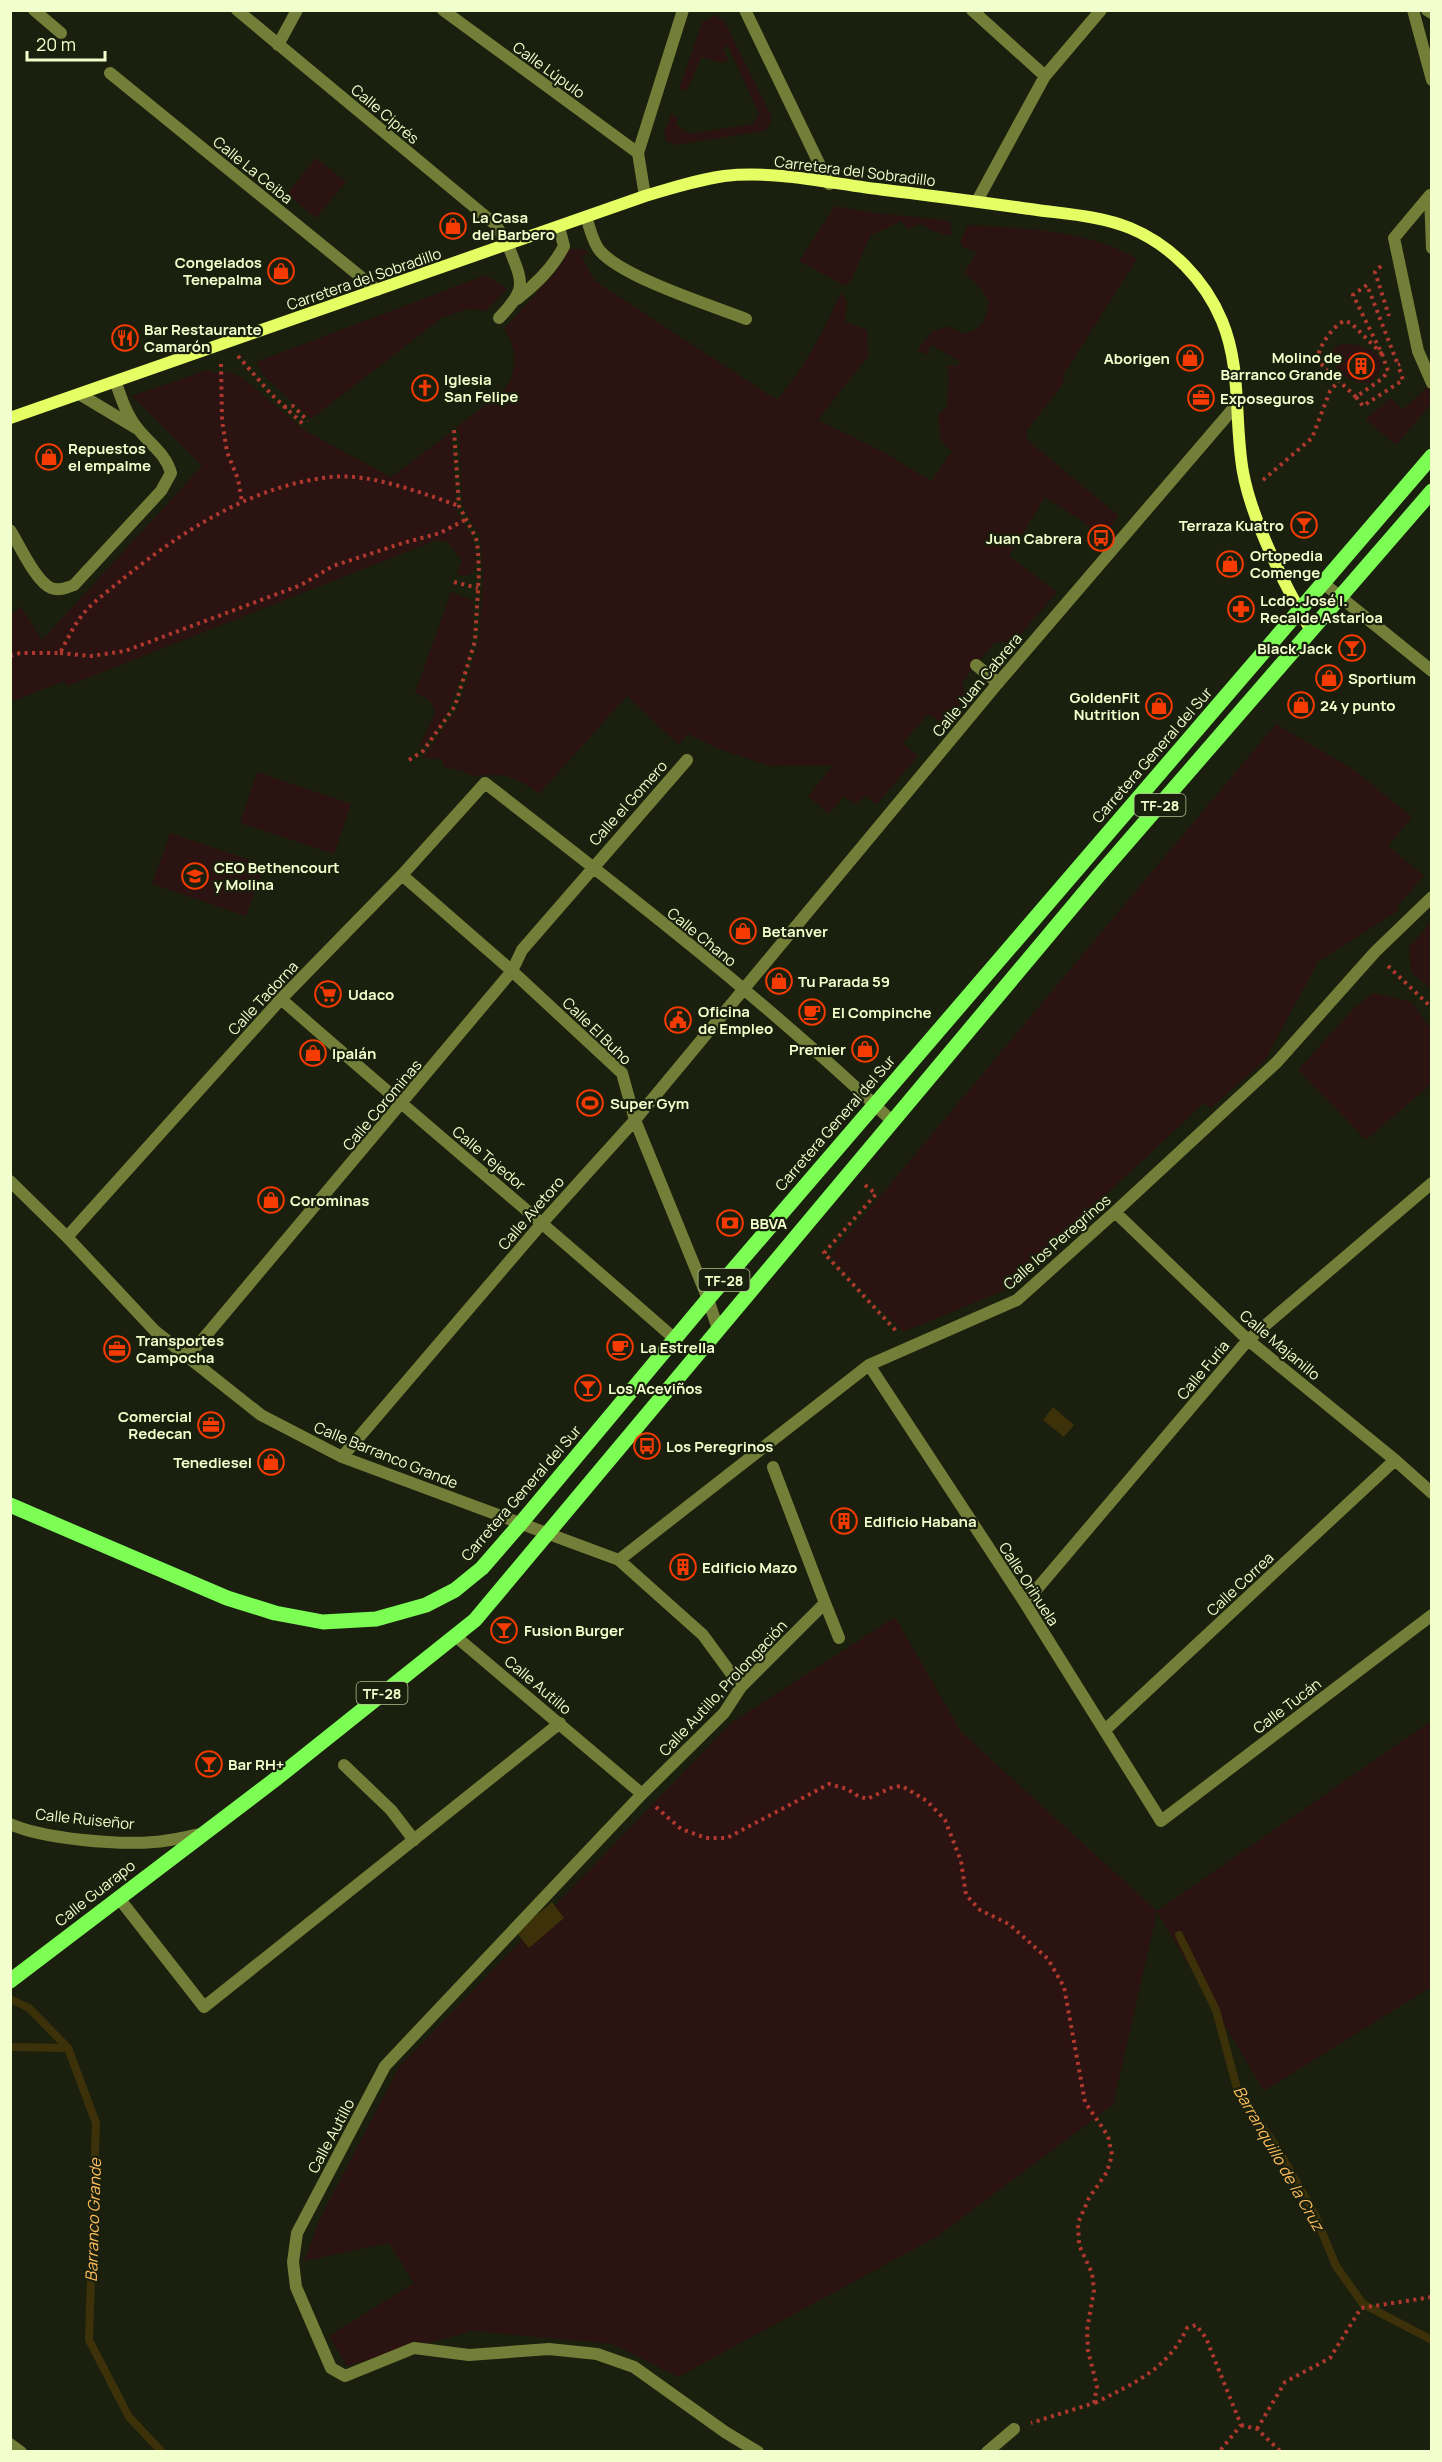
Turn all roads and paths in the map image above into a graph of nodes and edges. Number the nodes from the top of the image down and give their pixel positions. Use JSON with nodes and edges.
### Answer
{"nodes":[{"id":1,"x":34,"y":10,"type":"edge"},
{"id":2,"x":237,"y":10,"type":"edge"},
{"id":3,"x":297,"y":10,"type":"edge"},
{"id":4,"x":443,"y":10,"type":"edge"},
{"id":5,"x":683,"y":10,"type":"edge"},
{"id":6,"x":745,"y":10,"type":"edge"},
{"id":7,"x":972,"y":10,"type":"edge"},
{"id":8,"x":1101,"y":10,"type":"edge"},
{"id":9,"x":1413,"y":10,"type":"edge"},
{"id":10,"x":1427,"y":10,"type":"edge"},
{"id":11,"x":1431,"y":13,"type":"edge"},
{"id":12,"x":61,"y":33,"type":"dead end"},
{"id":13,"x":278,"y":45,"type":"junction"},
{"id":14,"x":110,"y":73,"type":"dead end"},
{"id":15,"x":1045,"y":76,"type":"junction"},
{"id":16,"x":1431,"y":80,"type":"edge"},
{"id":17,"x":638,"y":153,"type":"junction"},
{"id":18,"x":829,"y":184,"type":"junction"},
{"id":19,"x":645,"y":196,"type":"junction"},
{"id":20,"x":977,"y":201,"type":"junction"},
{"id":21,"x":586,"y":217,"type":"junction"},
{"id":22,"x":559,"y":227,"type":"junction"},
{"id":23,"x":508,"y":245,"type":"junction"},
{"id":24,"x":1431,"y":248,"type":"edge"},
{"id":25,"x":377,"y":290,"type":"junction"},
{"id":26,"x":517,"y":299,"type":"junction"},
{"id":27,"x":499,"y":318,"type":"dead end"},
{"id":28,"x":746,"y":319,"type":"dead end"},
{"id":29,"x":224,"y":344,"type":"junction"},
{"id":30,"x":1382,"y":354,"type":"junction"},
{"id":31,"x":1404,"y":362,"type":"dead end"},
{"id":32,"x":1398,"y":365,"type":"junction"},
{"id":33,"x":1339,"y":381,"type":"junction"},
{"id":34,"x":116,"y":383,"type":"junction"},
{"id":35,"x":1431,"y":383,"type":"edge"},
{"id":36,"x":81,"y":395,"type":"junction"},
{"id":37,"x":1356,"y":397,"type":"junction"},
{"id":38,"x":1238,"y":403,"type":"junction"},
{"id":39,"x":284,"y":407,"type":"junction"},
{"id":40,"x":10,"y":418,"type":"edge"},
{"id":41,"x":309,"y":421,"type":"dead end"},
{"id":42,"x":304,"y":425,"type":"dead end"},
{"id":43,"x":136,"y":428,"type":"junction"},
{"id":44,"x":454,"y":430,"type":"dead end"},
{"id":45,"x":1431,"y":456,"type":"edge"},
{"id":46,"x":1247,"y":491,"type":"junction"},
{"id":47,"x":1431,"y":491,"type":"edge"},
{"id":48,"x":242,"y":502,"type":"junction"},
{"id":49,"x":459,"y":506,"type":"junction"},
{"id":50,"x":465,"y":520,"type":"junction"},
{"id":51,"x":10,"y":530,"type":"edge"},
{"id":52,"x":454,"y":582,"type":"dead end"},
{"id":53,"x":1323,"y":583,"type":"junction"},
{"id":54,"x":478,"y":588,"type":"junction"},
{"id":55,"x":1340,"y":596,"type":"junction"},
{"id":56,"x":1299,"y":611,"type":"junction"},
{"id":57,"x":1310,"y":629,"type":"junction"},
{"id":58,"x":60,"y":653,"type":"junction"},
{"id":59,"x":10,"y":656,"type":"edge"},
{"id":60,"x":976,"y":665,"type":"dead end"},
{"id":61,"x":1431,"y":671,"type":"edge"},
{"id":62,"x":998,"y":683,"type":"junction"},
{"id":63,"x":409,"y":760,"type":"dead end"},
{"id":64,"x":687,"y":760,"type":"dead end"},
{"id":65,"x":485,"y":783,"type":"joint"},
{"id":66,"x":593,"y":866,"type":"junction"},
{"id":67,"x":402,"y":875,"type":"junction"},
{"id":68,"x":1431,"y":897,"type":"edge"},
{"id":69,"x":1375,"y":952,"type":"junction"},
{"id":70,"x":512,"y":971,"type":"junction"},
{"id":71,"x":743,"y":990,"type":"junction"},
{"id":72,"x":282,"y":999,"type":"junction"},
{"id":73,"x":1431,"y":1008,"type":"edge"},
{"id":74,"x":402,"y":1105,"type":"junction"},
{"id":75,"x":875,"y":1105,"type":"junction"},
{"id":76,"x":634,"y":1120,"type":"junction"},
{"id":77,"x":893,"y":1122,"type":"junction"},
{"id":78,"x":10,"y":1181,"type":"edge"},
{"id":79,"x":1431,"y":1183,"type":"edge"},
{"id":80,"x":876,"y":1194,"type":"dead end"},
{"id":81,"x":1115,"y":1212,"type":"junction"},
{"id":82,"x":543,"y":1222,"type":"junction"},
{"id":83,"x":67,"y":1237,"type":"junction"},
{"id":84,"x":708,"y":1299,"type":"junction"},
{"id":85,"x":718,"y":1329,"type":"junction"},
{"id":86,"x":676,"y":1340,"type":"junction"},
{"id":87,"x":1248,"y":1340,"type":"junction"},
{"id":88,"x":911,"y":1347,"type":"junction"},
{"id":89,"x":188,"y":1358,"type":"junction"},
{"id":90,"x":869,"y":1365,"type":"junction"},
{"id":91,"x":342,"y":1457,"type":"junction"},
{"id":92,"x":1395,"y":1460,"type":"junction"},
{"id":93,"x":773,"y":1467,"type":"dead end"},
{"id":94,"x":1431,"y":1493,"type":"edge"},
{"id":95,"x":10,"y":1505,"type":"edge"},
{"id":96,"x":521,"y":1523,"type":"junction"},
{"id":97,"x":547,"y":1534,"type":"junction"},
{"id":98,"x":619,"y":1560,"type":"junction"},
{"id":99,"x":825,"y":1603,"type":"junction"},
{"id":100,"x":1024,"y":1603,"type":"junction"},
{"id":101,"x":1431,"y":1615,"type":"edge"},
{"id":102,"x":454,"y":1635,"type":"junction"},
{"id":103,"x":838,"y":1638,"type":"dead end"},
{"id":104,"x":741,"y":1687,"type":"junction"},
{"id":105,"x":560,"y":1723,"type":"junction"},
{"id":106,"x":1105,"y":1730,"type":"junction"},
{"id":107,"x":344,"y":1765,"type":"dead end"},
{"id":108,"x":642,"y":1794,"type":"junction"},
{"id":109,"x":1161,"y":1821,"type":"joint"},
{"id":110,"x":10,"y":1824,"type":"edge"},
{"id":111,"x":201,"y":1834,"type":"junction"},
{"id":112,"x":414,"y":1840,"type":"junction"},
{"id":113,"x":118,"y":1897,"type":"junction"},
{"id":114,"x":10,"y":1981,"type":"edge"},
{"id":115,"x":1431,"y":2297,"type":"edge"},
{"id":116,"x":1094,"y":2403,"type":"junction"},
{"id":117,"x":1241,"y":2426,"type":"junction"},
{"id":118,"x":1014,"y":2429,"type":"joint"},
{"id":119,"x":1257,"y":2429,"type":"junction"},
{"id":120,"x":10,"y":2444,"type":"edge"},
{"id":121,"x":21,"y":2451,"type":"edge"},
{"id":122,"x":758,"y":2451,"type":"edge"},
{"id":123,"x":987,"y":2451,"type":"edge"},
{"id":124,"x":1219,"y":2451,"type":"edge"},
{"id":125,"x":1281,"y":2451,"type":"edge"}],
"edges":[{"from":1,"to":12,"type":"street"},
{"from":2,"to":13,"type":"street","name":"Calle Ciprés"},
{"from":3,"to":13,"type":"street"},
{"from":4,"to":17,"type":"street","name":"Calle Lúpulo"},
{"from":5,"to":17,"type":"street"},
{"from":6,"to":18,"type":"street"},
{"from":7,"to":15,"type":"street"},
{"from":8,"to":15,"type":"street"},
{"from":9,"to":16,"type":"street"},
{"from":10,"to":11,"type":"street"},
{"from":13,"to":23,"type":"street","name":"Calle Ciprés"},
{"from":14,"to":25,"type":"street","name":"Calle La Ceiba"},
{"from":15,"to":20,"type":"street"},
{"from":17,"to":19,"type":"street"},
{"from":18,"to":19,"type":"main road","name":"Carretera del Sobradillo"},
{"from":18,"to":20,"type":"main road","name":"Carretera del Sobradillo"},
{"from":19,"to":21,"type":"main road","name":"Carretera del Sobradillo"},
{"from":20,"to":38,"type":"main road","name":"Carretera del Sobradillo"},
{"from":21,"to":22,"type":"main road","name":"Carretera del Sobradillo"},
{"from":21,"to":28,"type":"street"},
{"from":22,"to":23,"type":"main road","name":"Carretera del Sobradillo"},
{"from":22,"to":26,"type":"street"},
{"from":23,"to":25,"type":"main road","name":"Carretera del Sobradillo"},
{"from":23,"to":26,"type":"street","name":"Calle Ciprés"},
{"from":24,"to":35,"type":"street"},
{"from":25,"to":29,"type":"main road","name":"Carretera del Sobradillo"},
{"from":26,"to":27,"type":"street"},
{"from":29,"to":34,"type":"main road","name":"Carretera del Sobradillo"},
{"from":29,"to":39,"type":"path"},
{"from":29,"to":48,"type":"path"},
{"from":30,"to":32,"type":"path"},
{"from":30,"to":33,"type":"path"},
{"from":30,"to":37,"type":"path"},
{"from":31,"to":32,"type":"path"},
{"from":32,"to":37,"type":"path"},
{"from":33,"to":37,"type":"path"},
{"from":33,"to":46,"type":"path"},
{"from":34,"to":36,"type":"main road","name":"Carretera del Sobradillo"},
{"from":34,"to":43,"type":"street"},
{"from":36,"to":40,"type":"main road","name":"Carretera del Sobradillo"},
{"from":36,"to":43,"type":"street"},
{"from":38,"to":46,"type":"main road","name":"Carretera del Sobradillo"},
{"from":38,"to":62,"type":"street","name":"Calle Juan Cabrera"},
{"from":39,"to":41,"type":"path"},
{"from":39,"to":42,"type":"path"},
{"from":43,"to":51,"type":"street"},
{"from":44,"to":49,"type":"path"},
{"from":45,"to":53,"type":"main road","name":"Carretera General del Sur","number":"TF-28"},
{"from":46,"to":56,"type":"main road","name":"Carretera del Sobradillo"},
{"from":47,"to":55,"type":"main road","number":"TF-28"},
{"from":48,"to":49,"type":"path"},
{"from":48,"to":58,"type":"path"},
{"from":49,"to":50,"type":"path"},
{"from":50,"to":54,"type":"path"},
{"from":50,"to":58,"type":"path"},
{"from":52,"to":54,"type":"path"},
{"from":53,"to":55,"type":"street"},
{"from":53,"to":56,"type":"main road","name":"Carretera General del Sur","number":"TF-28"},
{"from":54,"to":63,"type":"path"},
{"from":55,"to":57,"type":"main road","number":"TF-28"},
{"from":55,"to":61,"type":"street"},
{"from":56,"to":57,"type":"main road","name":"Carretera del Sobradillo"},
{"from":56,"to":75,"type":"main road","name":"Carretera General del Sur","number":"TF-28"},
{"from":57,"to":77,"type":"main road","number":"TF-28"},
{"from":58,"to":59,"type":"path"},
{"from":60,"to":62,"type":"street"},
{"from":62,"to":71,"type":"street","name":"Calle Juan Cabrera"},
{"from":64,"to":66,"type":"street","name":"Calle el Gomero"},
{"from":65,"to":66,"type":"street","name":"Calle Chano"},
{"from":65,"to":67,"type":"street","name":"Calle Tadorna"},
{"from":66,"to":70,"type":"street","name":"Calle Corominas"},
{"from":66,"to":71,"type":"street","name":"Calle Chano"},
{"from":67,"to":70,"type":"street","name":"Calle El Buho"},
{"from":67,"to":72,"type":"street","name":"Calle Tadorna"},
{"from":68,"to":69,"type":"street","name":"Calle los Peregrinos"},
{"from":69,"to":73,"type":"path"},
{"from":69,"to":81,"type":"street","name":"Calle los Peregrinos"},
{"from":70,"to":74,"type":"street","name":"Calle Corominas"},
{"from":70,"to":76,"type":"street","name":"Calle El Buho"},
{"from":71,"to":75,"type":"street","name":"Calle Chano"},
{"from":71,"to":76,"type":"street","name":"Calle Avetoro"},
{"from":72,"to":74,"type":"street","name":"Calle Tejedor"},
{"from":72,"to":83,"type":"street","name":"Calle Tadorna"},
{"from":74,"to":82,"type":"street","name":"Calle Tejedor"},
{"from":74,"to":89,"type":"street","name":"Calle Corominas"},
{"from":75,"to":77,"type":"street","name":"Calle Chano"},
{"from":75,"to":84,"type":"main road","name":"Carretera General del Sur","number":"TF-28"},
{"from":76,"to":82,"type":"street","name":"Calle Avetoro"},
{"from":76,"to":84,"type":"street","name":"Calle El Buho"},
{"from":77,"to":85,"type":"main road","number":"TF-28"},
{"from":78,"to":83,"type":"street","name":"Calle Barranco Grande"},
{"from":79,"to":87,"type":"street","name":"Calle Furia"},
{"from":80,"to":88,"type":"path"},
{"from":81,"to":87,"type":"street","name":"Calle Majanillo"},
{"from":81,"to":88,"type":"street","name":"Calle los Peregrinos"},
{"from":82,"to":86,"type":"street","name":"Calle Tejedor"},
{"from":82,"to":91,"type":"street","name":"Calle Avetoro"},
{"from":83,"to":89,"type":"street","name":"Calle Barranco Grande"},
{"from":84,"to":85,"type":"street","name":"Calle El Buho"},
{"from":84,"to":86,"type":"main road","name":"Carretera General del Sur","number":"TF-28"},
{"from":85,"to":97,"type":"main road","number":"TF-28"},
{"from":86,"to":96,"type":"main road","name":"Carretera General del Sur","number":"TF-28"},
{"from":87,"to":92,"type":"street","name":"Calle Majanillo"},
{"from":87,"to":100,"type":"street","name":"Calle Furia"},
{"from":88,"to":90,"type":"street","name":"Calle los Peregrinos"},
{"from":89,"to":91,"type":"street","name":"Calle Barranco Grande"},
{"from":90,"to":98,"type":"street","name":"Calle los Peregrinos"},
{"from":90,"to":100,"type":"street","name":"Calle Orihuela"},
{"from":91,"to":96,"type":"street","name":"Calle Barranco Grande"},
{"from":92,"to":94,"type":"street","name":"Calle Majanillo"},
{"from":92,"to":106,"type":"street","name":"Calle Correa"},
{"from":93,"to":99,"type":"street"},
{"from":95,"to":96,"type":"main road","name":"Carretera General del Sur","number":"TF-28"},
{"from":96,"to":97,"type":"street","name":"Calle Barranco Grande"},
{"from":97,"to":98,"type":"street","name":"Calle Barranco Grande"},
{"from":97,"to":102,"type":"main road","name":"Calle Ruiseñor","number":"TF-28"},
{"from":98,"to":104,"type":"street"},
{"from":99,"to":103,"type":"street"},
{"from":99,"to":104,"type":"street","name":"Calle Autillo, Prolongación"},
{"from":100,"to":106,"type":"street","name":"Calle Orihuela"},
{"from":101,"to":109,"type":"street","name":"Calle Tucán"},
{"from":102,"to":105,"type":"street","name":"Calle Autillo"},
{"from":102,"to":111,"type":"main road","name":"Calle Ruiseñor","number":"TF-28"},
{"from":104,"to":108,"type":"street","name":"Calle Autillo, Prolongación"},
{"from":105,"to":108,"type":"street","name":"Calle Autillo"},
{"from":105,"to":112,"type":"street"},
{"from":106,"to":109,"type":"street","name":"Calle Orihuela"},
{"from":107,"to":112,"type":"street"},
{"from":108,"to":116,"type":"path"},
{"from":108,"to":122,"type":"street","name":"Calle Autillo"},
{"from":110,"to":111,"type":"street","name":"Calle Ruiseñor"},
{"from":111,"to":113,"type":"main road","name":"Calle Guarapo","number":"TF-28"},
{"from":112,"to":113,"type":"street"},
{"from":113,"to":114,"type":"main road","name":"Calle Guarapo","number":"TF-28"},
{"from":115,"to":119,"type":"path"},
{"from":116,"to":117,"type":"path"},
{"from":116,"to":118,"type":"path"},
{"from":117,"to":119,"type":"path"},
{"from":117,"to":124,"type":"path"},
{"from":118,"to":123,"type":"street"},
{"from":119,"to":125,"type":"path"},
{"from":120,"to":121,"type":"street"}]}
